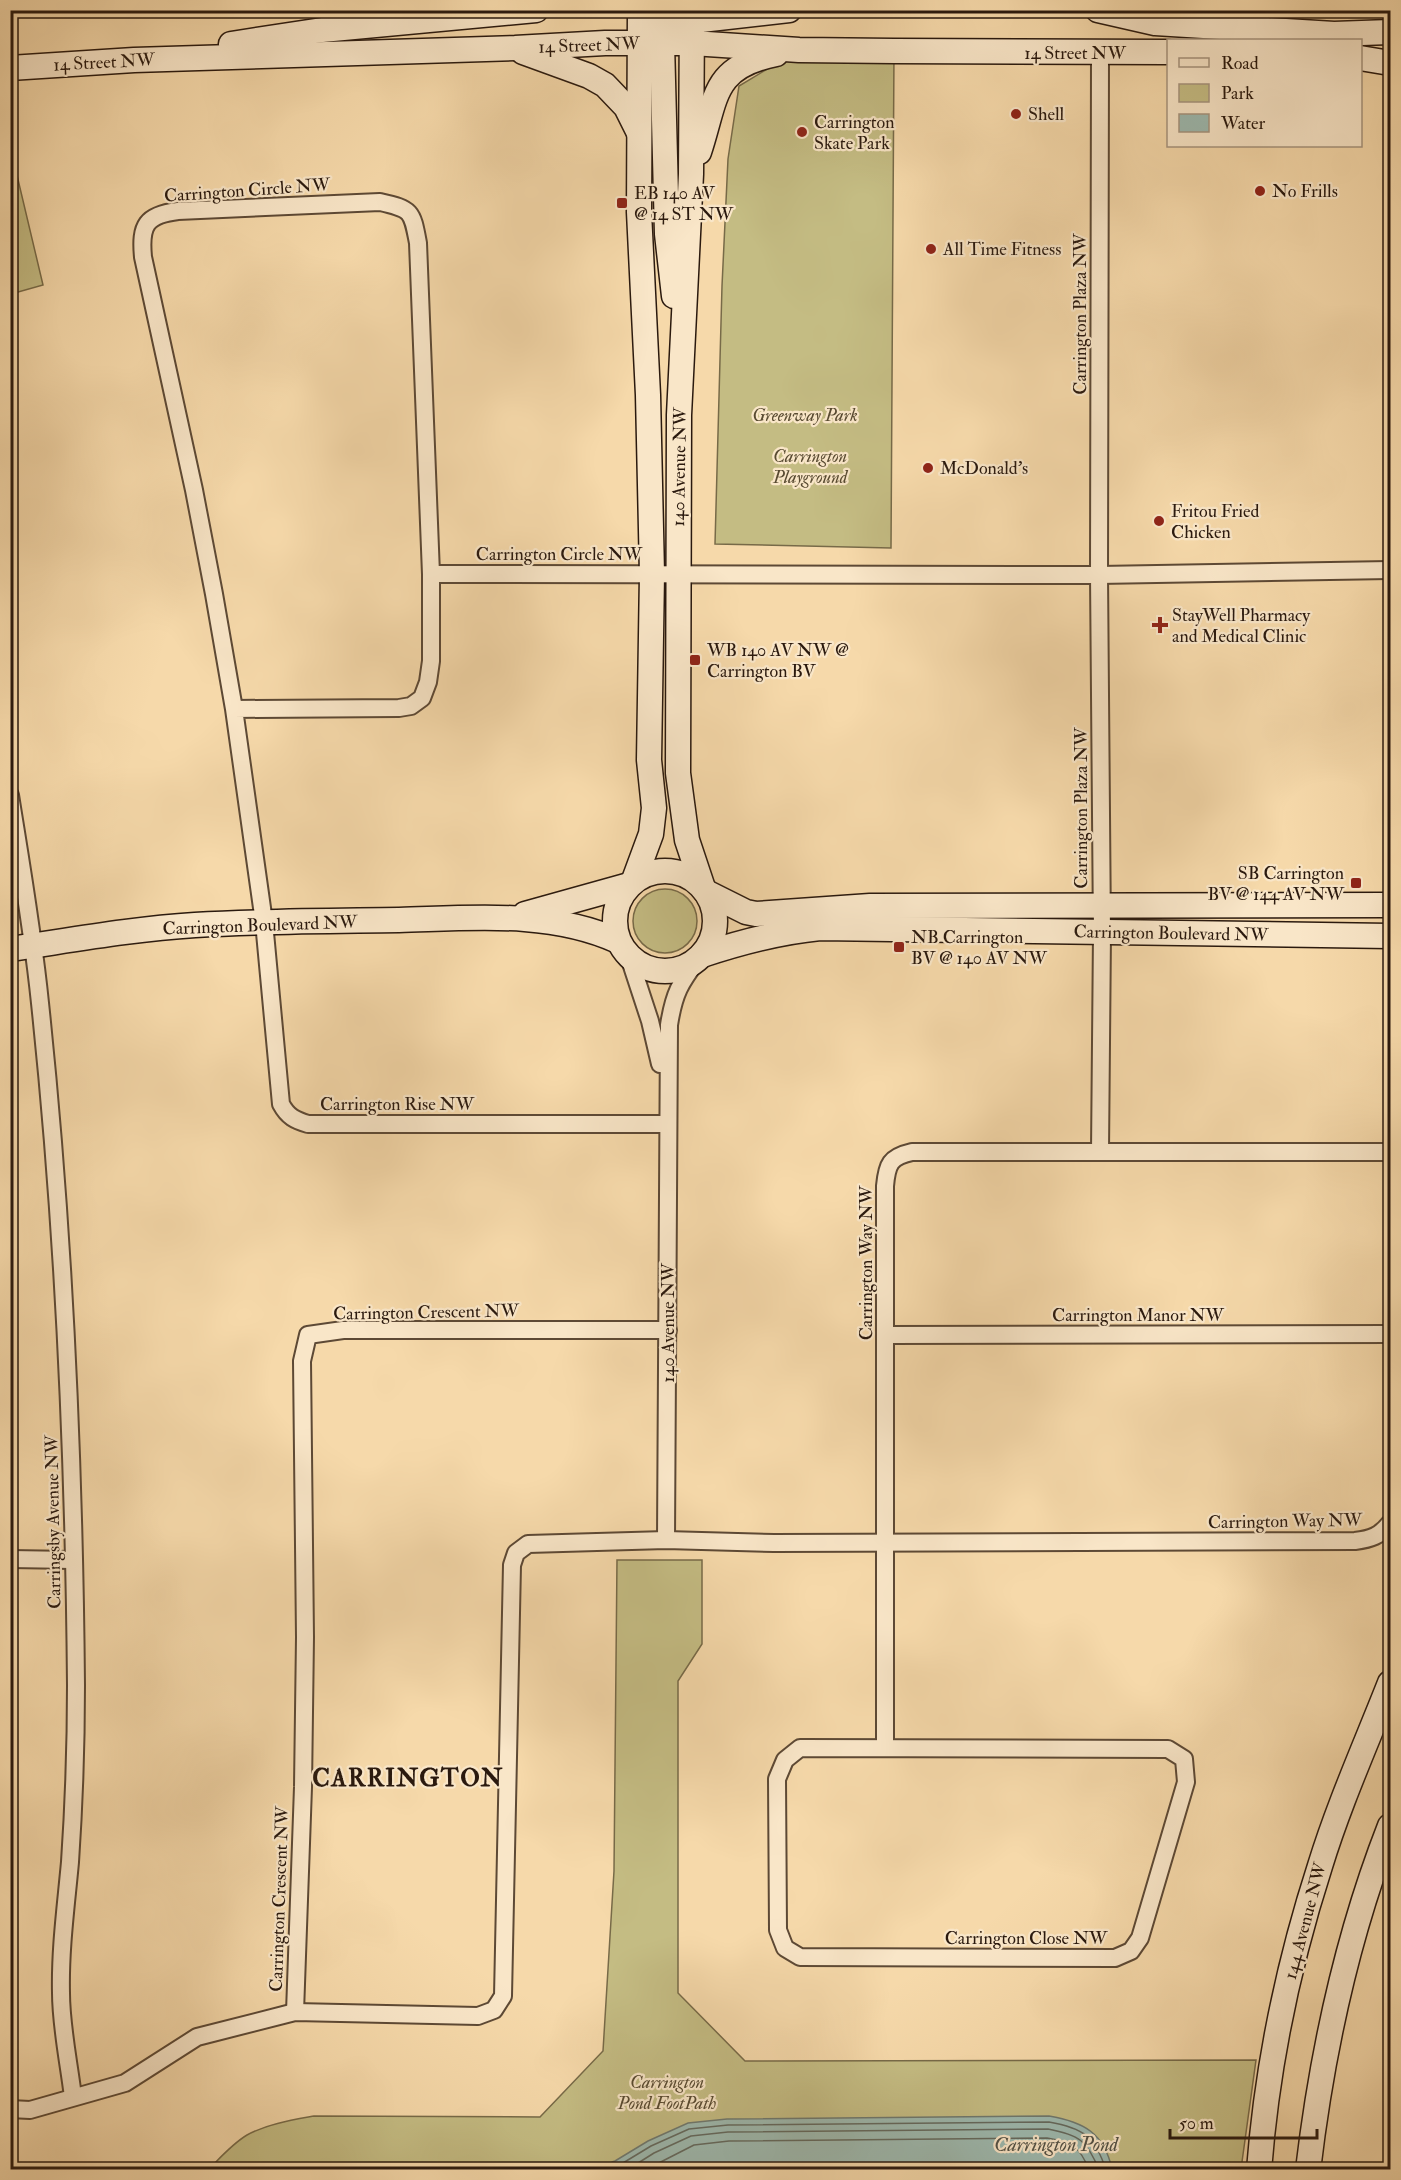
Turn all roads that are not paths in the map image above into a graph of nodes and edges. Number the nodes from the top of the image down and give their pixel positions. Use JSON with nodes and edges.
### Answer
{"nodes":[{"id":1,"x":536,"y":10,"type":"edge"},
{"id":2,"x":640,"y":10,"type":"edge"},
{"id":3,"x":789,"y":10,"type":"edge"},
{"id":4,"x":1098,"y":10,"type":"edge"},
{"id":5,"x":673,"y":26,"type":"edge"},
{"id":6,"x":1268,"y":27,"type":"edge"},
{"id":7,"x":1390,"y":32,"type":"edge"},
{"id":8,"x":515,"y":48,"type":"junction"},
{"id":9,"x":799,"y":50,"type":"junction"},
{"id":10,"x":1362,"y":51,"type":"edge"},
{"id":11,"x":1390,"y":51,"type":"edge"},
{"id":12,"x":1167,"y":52,"type":"edge"},
{"id":13,"x":1100,"y":54,"type":"junction"},
{"id":14,"x":1362,"y":58,"type":"edge"},
{"id":15,"x":134,"y":60,"type":"junction"},
{"id":16,"x":1390,"y":63,"type":"edge"},
{"id":17,"x":10,"y":68,"type":"edge"},
{"id":18,"x":640,"y":135,"type":"junction"},
{"id":19,"x":691,"y":174,"type":"junction"},
{"id":20,"x":681,"y":367,"type":"junction"},
{"id":21,"x":1390,"y":570,"type":"edge"},
{"id":22,"x":431,"y":574,"type":"junction"},
{"id":23,"x":652,"y":574,"type":"junction"},
{"id":24,"x":678,"y":574,"type":"junction"},
{"id":25,"x":1099,"y":575,"type":"junction"},
{"id":26,"x":234,"y":709,"type":"junction"},
{"id":27,"x":10,"y":795,"type":"edge"},
{"id":28,"x":632,"y":882,"type":"junction"},
{"id":29,"x":705,"y":890,"type":"junction"},
{"id":30,"x":1390,"y":905,"type":"edge"},
{"id":31,"x":1101,"y":906,"type":"junction"},
{"id":32,"x":512,"y":918,"type":"junction"},
{"id":33,"x":264,"y":922,"type":"junction"},
{"id":34,"x":1102,"y":933,"type":"junction"},
{"id":35,"x":1390,"y":936,"type":"edge"},
{"id":36,"x":22,"y":947,"type":"edge"},
{"id":37,"x":624,"y":949,"type":"junction"},
{"id":38,"x":701,"y":956,"type":"junction"},
{"id":39,"x":668,"y":1106,"type":"junction"},
{"id":40,"x":668,"y":1124,"type":"junction"},
{"id":41,"x":1100,"y":1152,"type":"junction"},
{"id":42,"x":1390,"y":1152,"type":"edge"},
{"id":43,"x":668,"y":1330,"type":"junction"},
{"id":44,"x":1390,"y":1334,"type":"edge"},
{"id":45,"x":886,"y":1335,"type":"junction"},
{"id":46,"x":1390,"y":1523,"type":"edge"},
{"id":47,"x":666,"y":1540,"type":"junction"},
{"id":48,"x":886,"y":1542,"type":"junction"},
{"id":49,"x":10,"y":1559,"type":"edge"},
{"id":50,"x":73,"y":1560,"type":"junction"},
{"id":51,"x":1390,"y":1683,"type":"edge"},
{"id":52,"x":885,"y":1748,"type":"junction"},
{"id":53,"x":1390,"y":1826,"type":"edge"},
{"id":54,"x":295,"y":2012,"type":"junction"},
{"id":55,"x":73,"y":2097,"type":"junction"},
{"id":56,"x":10,"y":2109,"type":"edge"},
{"id":57,"x":1258,"y":2169,"type":"edge"},
{"id":58,"x":1308,"y":2169,"type":"edge"}],
"edges":[{"from":1,"to":15,"type":"street"},
{"from":2,"to":5,"type":"street"},
{"from":3,"to":5,"type":"street"},
{"from":4,"to":6,"type":"street","name":"14 Street NW"},
{"from":5,"to":8,"type":"street","name":"14 Street NW"},
{"from":5,"to":9,"type":"street","name":"14 Street NW"},
{"from":5,"to":18,"type":"street","name":"140 Avenue NW"},
{"from":5,"to":19,"type":"street","name":"140 Avenue NW"},
{"from":5,"to":20,"type":"street"},
{"from":6,"to":7,"type":"street","name":"14 Street NW"},
{"from":8,"to":15,"type":"street","name":"14 Street NW"},
{"from":8,"to":18,"type":"street"},
{"from":9,"to":13,"type":"street","name":"14 Street NW"},
{"from":9,"to":19,"type":"street"},
{"from":10,"to":11,"type":"street"},
{"from":12,"to":13,"type":"street","name":"14 Street NW"},
{"from":13,"to":25,"type":"street","name":"Carrington Plaza NW"},
{"from":14,"to":16,"type":"street"},
{"from":15,"to":17,"type":"street","name":"14 Street NW"},
{"from":18,"to":23,"type":"street","name":"140 Avenue NW"},
{"from":19,"to":20,"type":"street","name":"140 Avenue NW"},
{"from":20,"to":24,"type":"street","name":"140 Avenue NW"},
{"from":21,"to":25,"type":"street"},
{"from":22,"to":23,"type":"street","name":"Carrington Circle NW"},
{"from":22,"to":26,"type":"street","name":"Carrington Circle NW"},
{"from":22,"to":26,"type":"street","name":"Carrington Circle NW"},
{"from":23,"to":24,"type":"street"},
{"from":23,"to":28,"type":"street","name":"140 Avenue NW"},
{"from":24,"to":25,"type":"street"},
{"from":24,"to":29,"type":"street","name":"140 Avenue NW"},
{"from":25,"to":31,"type":"street","name":"Carrington Plaza NW"},
{"from":26,"to":33,"type":"street","name":"Carrington Circle NW"},
{"from":27,"to":36,"type":"street","name":"Carringsby Avenue NW"},
{"from":28,"to":29,"type":"street"},
{"from":28,"to":32,"type":"street","name":"Carrington Boulevard NW"},
{"from":28,"to":37,"type":"street","name":"140 Avenue NW"},
{"from":29,"to":31,"type":"street","name":"Carrington Boulevard NW"},
{"from":29,"to":38,"type":"street","name":"140 Avenue NW"},
{"from":30,"to":31,"type":"street","name":"Carrington Boulevard NW"},
{"from":31,"to":34,"type":"street","name":"Carrington Plaza NW"},
{"from":32,"to":33,"type":"street","name":"Carrington Boulevard NW"},
{"from":32,"to":37,"type":"street","name":"Carrington Boulevard NW"},
{"from":33,"to":36,"type":"street","name":"Carrington Boulevard NW"},
{"from":33,"to":40,"type":"street","name":"Carrington Rise NW"},
{"from":34,"to":35,"type":"street","name":"Carrington Boulevard NW"},
{"from":34,"to":38,"type":"street","name":"Carrington Boulevard NW"},
{"from":34,"to":41,"type":"street"},
{"from":36,"to":50,"type":"street","name":"Carringsby Avenue NW"},
{"from":37,"to":38,"type":"street"},
{"from":37,"to":39,"type":"street","name":"140 Avenue NW"},
{"from":38,"to":39,"type":"street","name":"140 Avenue NW"},
{"from":39,"to":40,"type":"street","name":"140 Avenue NW"},
{"from":40,"to":43,"type":"street","name":"140 Avenue NW"},
{"from":41,"to":42,"type":"street","name":"Carrington Way NW"},
{"from":41,"to":45,"type":"street","name":"Carrington Way NW"},
{"from":43,"to":47,"type":"street","name":"140 Avenue NW"},
{"from":43,"to":54,"type":"street","name":"Carrington Crescent NW"},
{"from":44,"to":45,"type":"street","name":"Carrington Manor NW"},
{"from":45,"to":48,"type":"street","name":"Carrington Way NW"},
{"from":46,"to":48,"type":"street","name":"Carrington Way NW"},
{"from":47,"to":48,"type":"street","name":"Carrington Way NW"},
{"from":47,"to":54,"type":"street","name":"Carrington Crescent NW"},
{"from":48,"to":52,"type":"street"},
{"from":49,"to":50,"type":"street"},
{"from":50,"to":55,"type":"street","name":"Carringsby Avenue NW"},
{"from":51,"to":57,"type":"street","name":"144 Avenue NW"},
{"from":52,"to":52,"type":"street","name":"Carrington Close NW"},
{"from":53,"to":58,"type":"street"},
{"from":54,"to":55,"type":"street"},
{"from":55,"to":56,"type":"street"}]}
